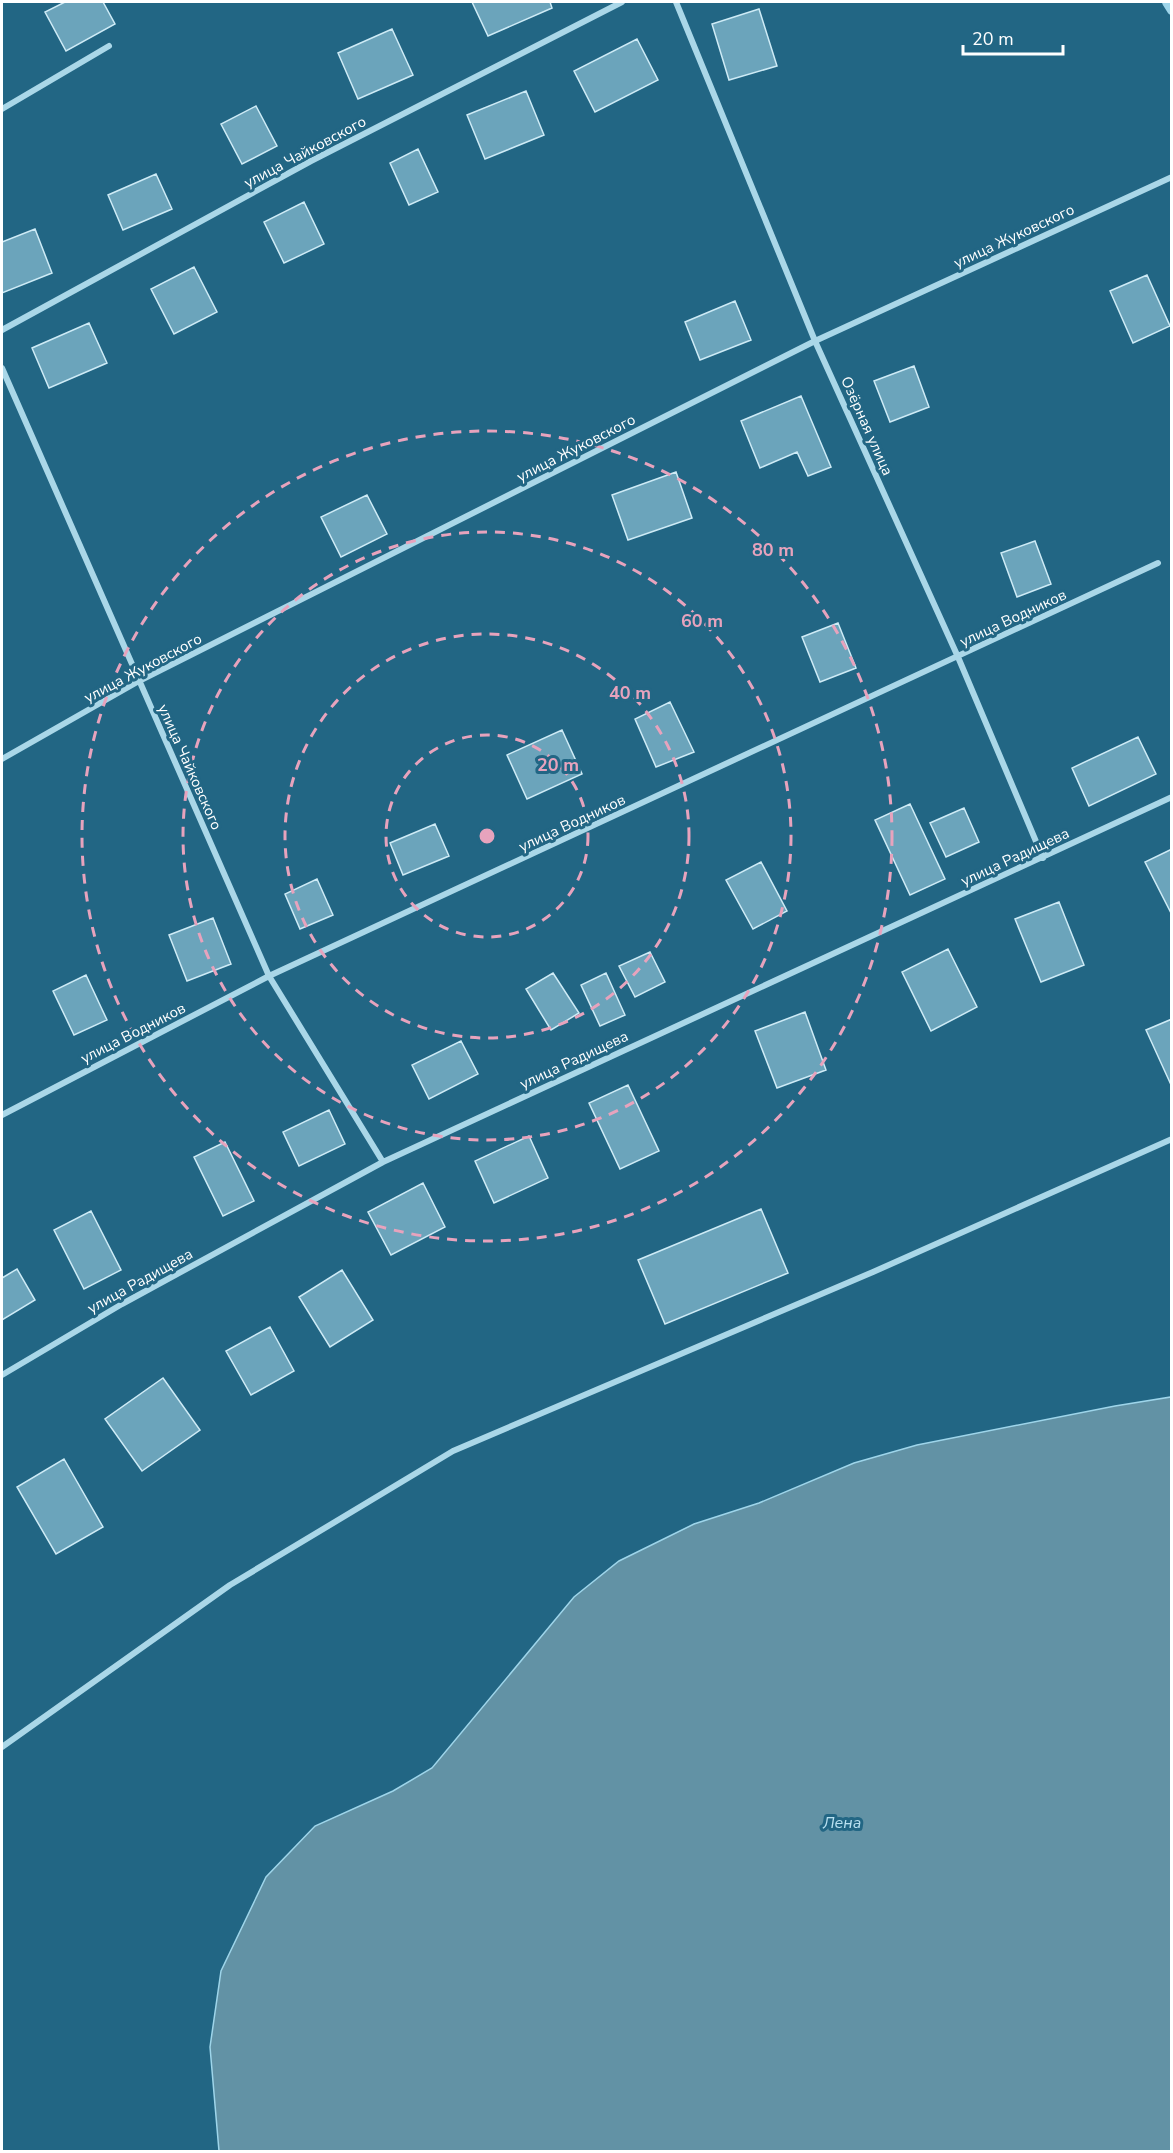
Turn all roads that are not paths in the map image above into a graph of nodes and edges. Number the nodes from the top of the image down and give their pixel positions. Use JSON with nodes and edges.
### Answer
{"nodes":[{"id":1,"x":622,"y":2,"type":"edge"},
{"id":2,"x":676,"y":2,"type":"edge"},
{"id":3,"x":109,"y":46,"type":"dead end"},
{"id":4,"x":2,"y":109,"type":"edge"},
{"id":5,"x":1172,"y":177,"type":"edge"},
{"id":6,"x":2,"y":330,"type":"edge"},
{"id":7,"x":815,"y":341,"type":"junction"},
{"id":8,"x":2,"y":369,"type":"edge"},
{"id":9,"x":1158,"y":563,"type":"dead end"},
{"id":10,"x":958,"y":657,"type":"junction"},
{"id":11,"x":139,"y":681,"type":"junction"},
{"id":12,"x":2,"y":759,"type":"edge"},
{"id":13,"x":1172,"y":797,"type":"edge"},
{"id":14,"x":1042,"y":858,"type":"junction"},
{"id":15,"x":269,"y":976,"type":"junction"},
{"id":16,"x":2,"y":1115,"type":"edge"},
{"id":17,"x":1172,"y":1139,"type":"edge"},
{"id":18,"x":383,"y":1162,"type":"junction"},
{"id":19,"x":2,"y":1374,"type":"edge"},
{"id":20,"x":2,"y":1747,"type":"edge"}],
"edges":[{"from":1,"to":6,"type":"street","name":"улица Чайковского"},
{"from":2,"to":7,"type":"street","name":"Озёрная улица"},
{"from":3,"to":4,"type":"street"},
{"from":5,"to":7,"type":"street","name":"улица Жуковского"},
{"from":7,"to":10,"type":"street","name":"Озёрная улица"},
{"from":7,"to":11,"type":"street","name":"улица Жуковского"},
{"from":8,"to":11,"type":"street","name":"улица Чайковского"},
{"from":9,"to":10,"type":"street","name":"улица Водников"},
{"from":10,"to":14,"type":"street","name":"Озёрная улица"},
{"from":10,"to":15,"type":"street","name":"улица Водников"},
{"from":11,"to":12,"type":"street","name":"улица Жуковского"},
{"from":11,"to":15,"type":"street","name":"улица Чайковского"},
{"from":13,"to":14,"type":"street","name":"улица Радищева"},
{"from":14,"to":18,"type":"street","name":"улица Радищева"},
{"from":15,"to":16,"type":"street","name":"улица Водников"},
{"from":15,"to":18,"type":"street","name":"улица Чайковского"},
{"from":17,"to":20,"type":"street"},
{"from":18,"to":19,"type":"street","name":"улица Радищева"}]}
